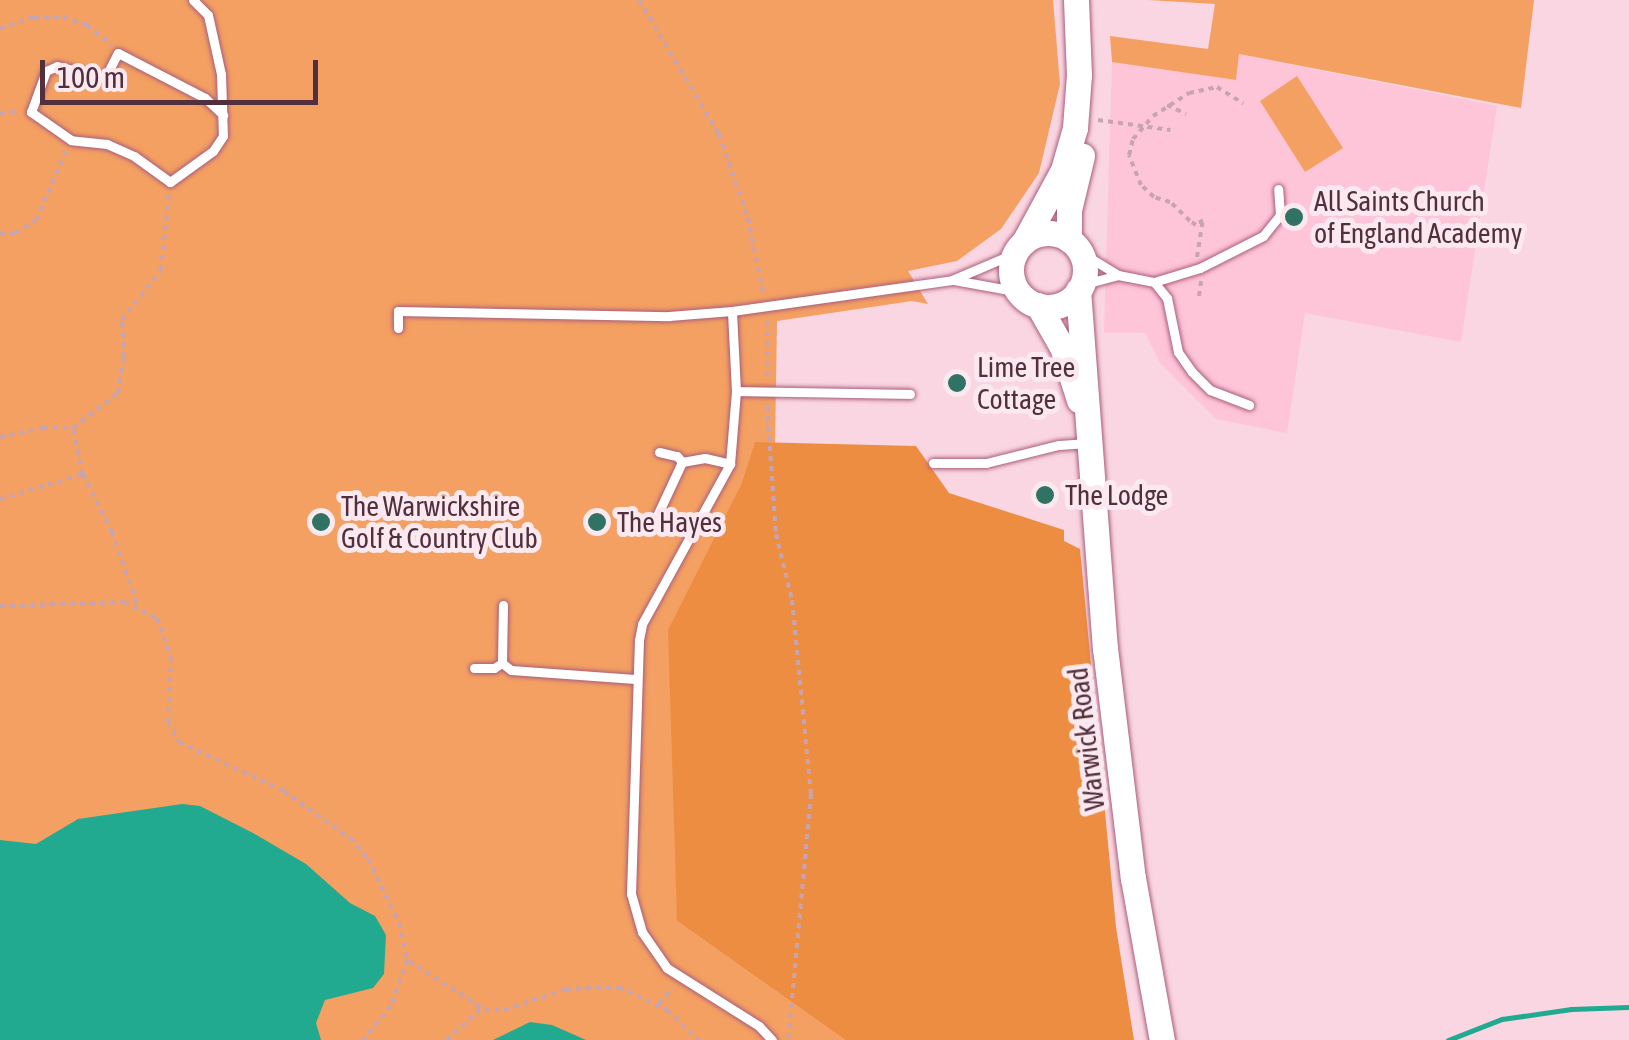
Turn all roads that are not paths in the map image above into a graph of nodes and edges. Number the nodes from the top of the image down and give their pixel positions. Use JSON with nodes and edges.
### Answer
{"nodes":[{"id":1,"x":193,"y":0,"type":"edge"},
{"id":2,"x":1076,"y":0,"type":"edge"},
{"id":3,"x":1078,"y":91,"type":"junction"},
{"id":4,"x":222,"y":115,"type":"junction"},
{"id":5,"x":1278,"y":189,"type":"dead end"},
{"id":6,"x":1074,"y":246,"type":"junction"},
{"id":7,"x":1019,"y":248,"type":"junction"},
{"id":8,"x":1118,"y":275,"type":"junction"},
{"id":9,"x":952,"y":280,"type":"junction"},
{"id":10,"x":1154,"y":282,"type":"junction"},
{"id":11,"x":1080,"y":288,"type":"junction"},
{"id":12,"x":1031,"y":302,"type":"junction"},
{"id":13,"x":732,"y":311,"type":"junction"},
{"id":14,"x":398,"y":328,"type":"dead end"},
{"id":15,"x":736,"y":391,"type":"junction"},
{"id":16,"x":910,"y":394,"type":"dead end"},
{"id":17,"x":1249,"y":405,"type":"dead end"},
{"id":18,"x":1087,"y":436,"type":"junction"},
{"id":19,"x":660,"y":452,"type":"dead end"},
{"id":20,"x":682,"y":462,"type":"junction"},
{"id":21,"x":933,"y":463,"type":"dead end"},
{"id":22,"x":730,"y":464,"type":"junction"},
{"id":23,"x":656,"y":520,"type":"dead end"},
{"id":24,"x":503,"y":605,"type":"dead end"},
{"id":25,"x":502,"y":663,"type":"junction"},
{"id":26,"x":474,"y":668,"type":"dead end"},
{"id":27,"x":635,"y":679,"type":"junction"},
{"id":28,"x":772,"y":1040,"type":"edge"},
{"id":29,"x":1162,"y":1040,"type":"edge"}],
"edges":[{"from":1,"to":4,"type":"lane"},
{"from":2,"to":3,"type":"street"},
{"from":3,"to":6,"type":"street"},
{"from":3,"to":7,"type":"street"},
{"from":4,"to":4,"type":"lane"},
{"from":5,"to":10,"type":"lane"},
{"from":6,"to":7,"type":"street"},
{"from":6,"to":8,"type":"lane"},
{"from":6,"to":11,"type":"street"},
{"from":7,"to":9,"type":"lane"},
{"from":7,"to":12,"type":"street"},
{"from":8,"to":10,"type":"lane"},
{"from":8,"to":11,"type":"lane"},
{"from":9,"to":12,"type":"lane"},
{"from":9,"to":13,"type":"lane"},
{"from":10,"to":17,"type":"lane"},
{"from":11,"to":12,"type":"street"},
{"from":11,"to":18,"type":"street","name":"Warwick Road"},
{"from":12,"to":18,"type":"street","name":"Warwick Road"},
{"from":13,"to":14,"type":"lane"},
{"from":13,"to":15,"type":"lane"},
{"from":15,"to":16,"type":"lane"},
{"from":15,"to":22,"type":"lane"},
{"from":18,"to":21,"type":"lane"},
{"from":18,"to":29,"type":"street","name":"Warwick Road"},
{"from":19,"to":20,"type":"lane"},
{"from":20,"to":22,"type":"lane"},
{"from":20,"to":23,"type":"lane"},
{"from":22,"to":27,"type":"lane"},
{"from":24,"to":25,"type":"lane"},
{"from":25,"to":26,"type":"lane"},
{"from":25,"to":27,"type":"lane"},
{"from":27,"to":28,"type":"lane"}]}
